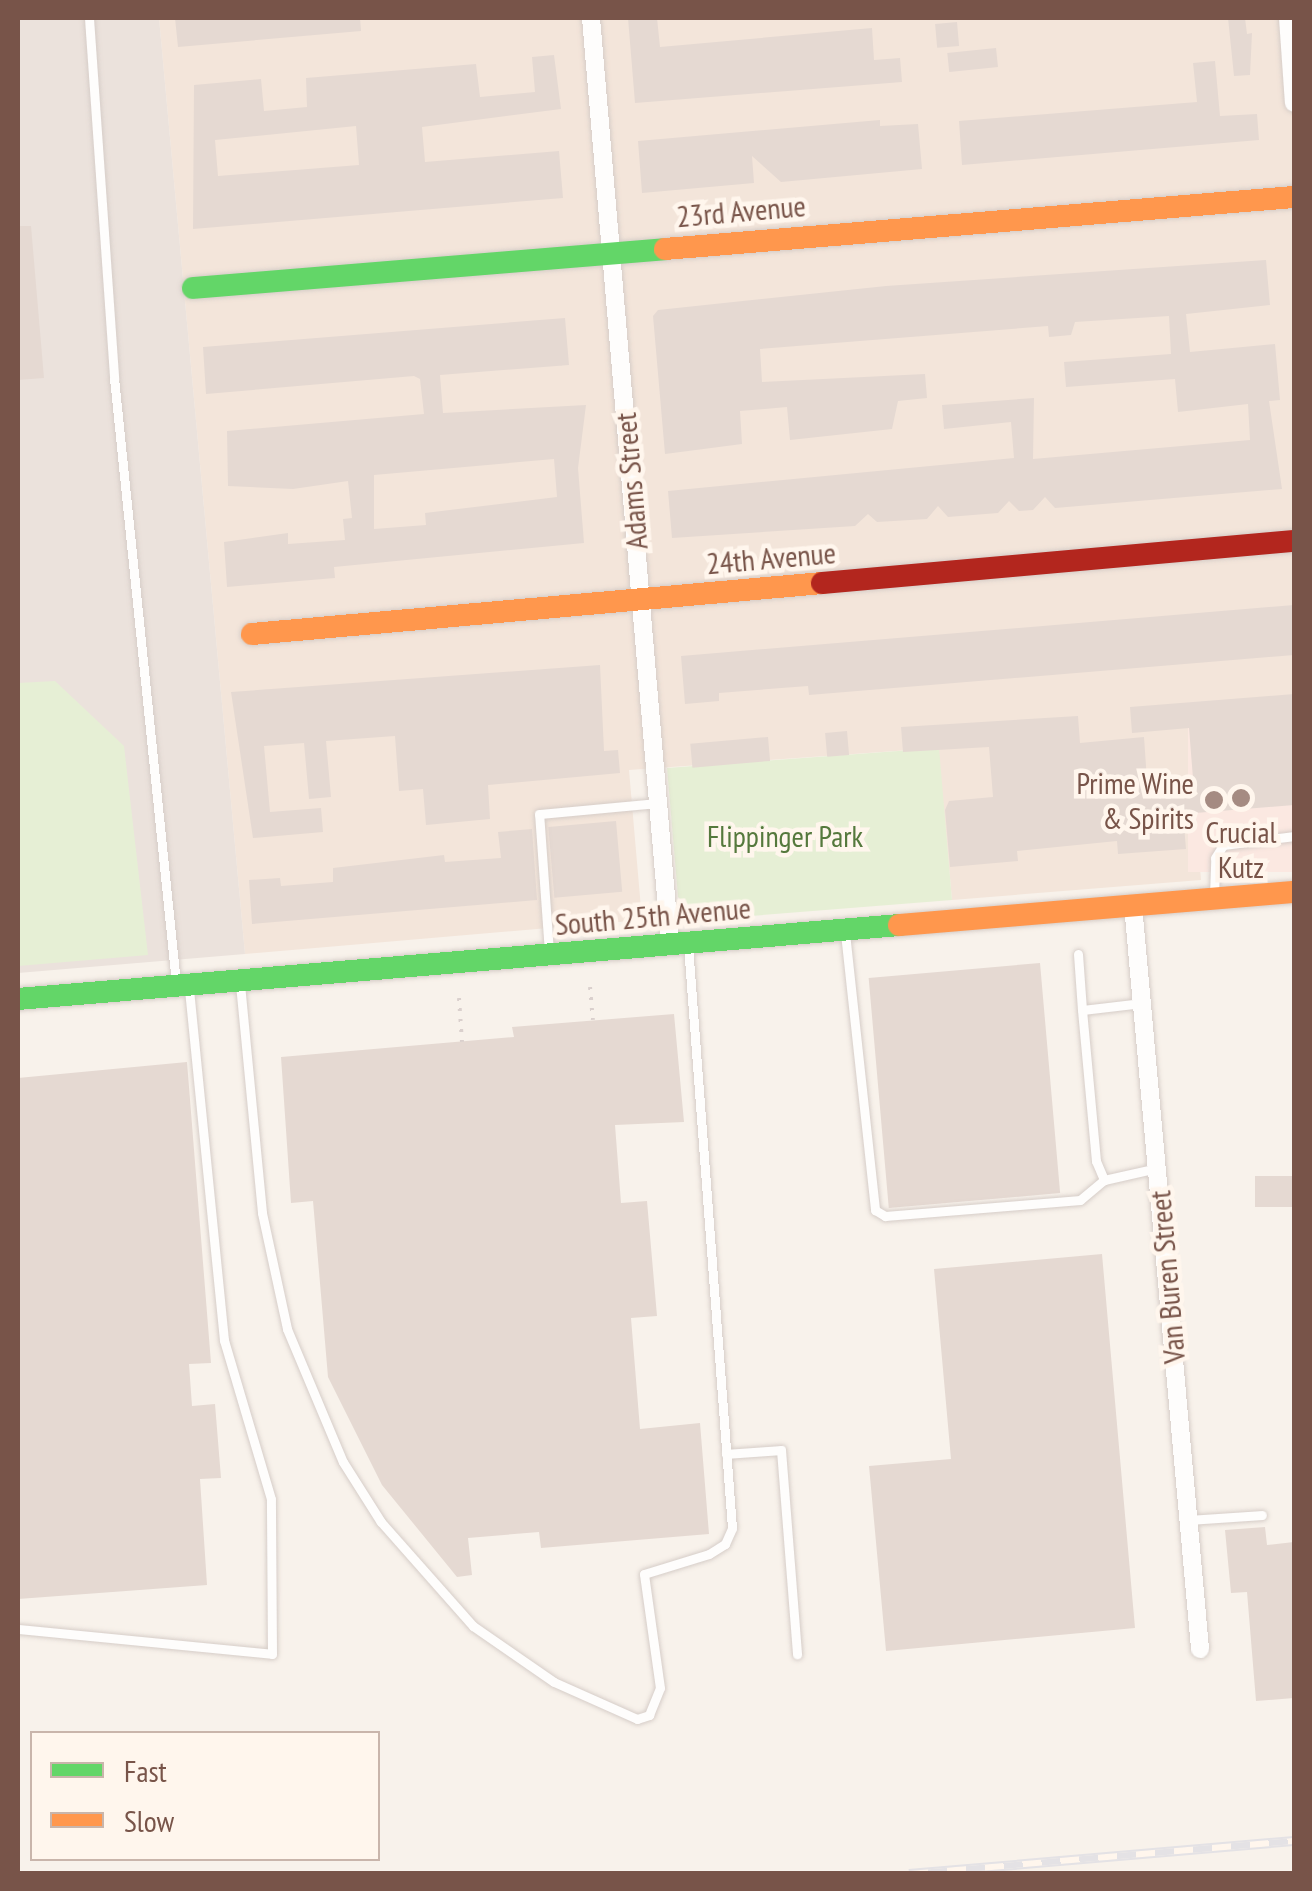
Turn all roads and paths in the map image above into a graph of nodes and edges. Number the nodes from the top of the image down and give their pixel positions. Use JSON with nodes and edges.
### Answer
{"nodes":[{"id":1,"x":90,"y":18,"type":"edge"},
{"id":2,"x":591,"y":18,"type":"edge"},
{"id":3,"x":1288,"y":18,"type":"edge"},
{"id":4,"x":1294,"y":102,"type":"edge"},
{"id":5,"x":1294,"y":197,"type":"edge"},
{"id":6,"x":611,"y":252,"type":"junction"},
{"id":7,"x":193,"y":288,"type":"dead end"},
{"id":8,"x":1294,"y":541,"type":"edge"},
{"id":9,"x":640,"y":600,"type":"junction"},
{"id":10,"x":252,"y":634,"type":"dead end"},
{"id":11,"x":658,"y":803,"type":"junction"},
{"id":12,"x":1294,"y":836,"type":"edge"},
{"id":13,"x":1294,"y":892,"type":"edge"},
{"id":14,"x":1214,"y":898,"type":"junction"},
{"id":15,"x":1133,"y":905,"type":"junction"},
{"id":16,"x":845,"y":930,"type":"junction"},
{"id":17,"x":679,"y":944,"type":"junction"},
{"id":18,"x":549,"y":954,"type":"junction"},
{"id":19,"x":1078,"y":954,"type":"dead end"},
{"id":20,"x":240,"y":980,"type":"junction"},
{"id":21,"x":182,"y":985,"type":"junction"},
{"id":22,"x":590,"y":987,"type":"dead end"},
{"id":23,"x":459,"y":998,"type":"dead end"},
{"id":24,"x":18,"y":999,"type":"edge"},
{"id":25,"x":1142,"y":1002,"type":"junction"},
{"id":26,"x":1082,"y":1010,"type":"junction"},
{"id":27,"x":593,"y":1020,"type":"dead end"},
{"id":28,"x":462,"y":1042,"type":"dead end"},
{"id":29,"x":1157,"y":1168,"type":"junction"},
{"id":30,"x":1104,"y":1180,"type":"junction"},
{"id":31,"x":726,"y":1454,"type":"junction"},
{"id":32,"x":1262,"y":1515,"type":"dead end"},
{"id":33,"x":1189,"y":1520,"type":"junction"},
{"id":34,"x":18,"y":1629,"type":"edge"},
{"id":35,"x":1200,"y":1649,"type":"dead end"},
{"id":36,"x":797,"y":1654,"type":"dead end"}],
"edges":[{"from":1,"to":21,"type":"lane"},
{"from":2,"to":6,"type":"street","name":"Adams Street"},
{"from":3,"to":4,"type":"street"},
{"from":5,"to":6,"type":"street","name":"23rd Avenue"},
{"from":6,"to":7,"type":"street","name":"23rd Avenue"},
{"from":6,"to":9,"type":"street","name":"Adams Street"},
{"from":8,"to":9,"type":"street","name":"24th Avenue"},
{"from":9,"to":10,"type":"street","name":"24th Avenue"},
{"from":9,"to":11,"type":"street","name":"Adams Street"},
{"from":11,"to":17,"type":"street","name":"Adams Street"},
{"from":11,"to":18,"type":"lane"},
{"from":12,"to":14,"type":"lane"},
{"from":13,"to":14,"type":"street","name":"South 25th Avenue"},
{"from":14,"to":15,"type":"street","name":"South 25th Avenue"},
{"from":15,"to":16,"type":"street","name":"South 25th Avenue"},
{"from":15,"to":25,"type":"street","name":"Van Buren Street"},
{"from":16,"to":17,"type":"street","name":"South 25th Avenue"},
{"from":16,"to":30,"type":"lane"},
{"from":17,"to":18,"type":"street","name":"South 25th Avenue"},
{"from":17,"to":31,"type":"lane"},
{"from":18,"to":20,"type":"street","name":"South 25th Avenue"},
{"from":19,"to":26,"type":"lane"},
{"from":20,"to":21,"type":"street","name":"South 25th Avenue"},
{"from":20,"to":31,"type":"lane"},
{"from":21,"to":24,"type":"street","name":"South 25th Avenue"},
{"from":21,"to":34,"type":"lane"},
{"from":22,"to":27,"type":"path"},
{"from":23,"to":28,"type":"path"},
{"from":25,"to":26,"type":"lane"},
{"from":25,"to":29,"type":"street","name":"Van Buren Street"},
{"from":26,"to":30,"type":"lane"},
{"from":29,"to":30,"type":"lane"},
{"from":29,"to":33,"type":"street","name":"Van Buren Street"},
{"from":31,"to":36,"type":"lane"},
{"from":32,"to":33,"type":"lane"},
{"from":33,"to":35,"type":"street","name":"Van Buren Street"}]}
